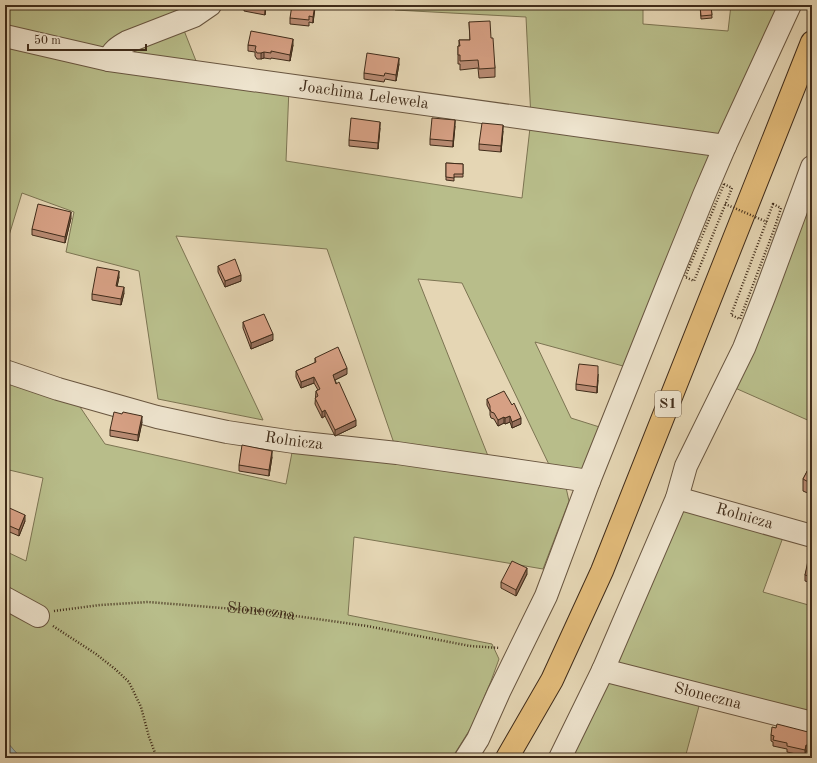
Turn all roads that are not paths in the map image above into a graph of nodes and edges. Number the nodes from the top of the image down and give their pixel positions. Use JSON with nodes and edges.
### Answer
{"nodes":[{"id":1,"x":210,"y":5,"type":"edge"},
{"id":2,"x":790,"y":5,"type":"edge"},
{"id":3,"x":5,"y":36,"type":"edge"},
{"id":4,"x":812,"y":42,"type":"edge"},
{"id":5,"x":109,"y":60,"type":"junction"},
{"id":6,"x":724,"y":146,"type":"junction"},
{"id":7,"x":812,"y":168,"type":"edge"},
{"id":8,"x":5,"y":371,"type":"edge"},
{"id":9,"x":589,"y":480,"type":"junction"},
{"id":10,"x":677,"y":498,"type":"junction"},
{"id":11,"x":812,"y":536,"type":"edge"},
{"id":12,"x":5,"y":598,"type":"edge"},
{"id":13,"x":38,"y":616,"type":"road end"},
{"id":14,"x":602,"y":670,"type":"junction"},
{"id":15,"x":812,"y":723,"type":"edge"},
{"id":16,"x":466,"y":758,"type":"edge"},
{"id":17,"x":507,"y":758,"type":"edge"},
{"id":18,"x":560,"y":758,"type":"edge"}],
"edges":[{"from":1,"to":5,"type":"street"},
{"from":2,"to":6,"type":"street"},
{"from":3,"to":5,"type":"street","name":"Joachima Lelewela"},
{"from":4,"to":17,"type":"highway","number":"S1"},
{"from":5,"to":6,"type":"street","name":"Joachima Lelewela"},
{"from":6,"to":9,"type":"street"},
{"from":7,"to":10,"type":"street"},
{"from":8,"to":9,"type":"street","name":"Rolnicza"},
{"from":9,"to":16,"type":"street"},
{"from":10,"to":11,"type":"street","name":"Rolnicza"},
{"from":10,"to":14,"type":"street"},
{"from":12,"to":13,"type":"street"},
{"from":14,"to":15,"type":"street","name":"Słoneczna"},
{"from":14,"to":18,"type":"street"}]}
